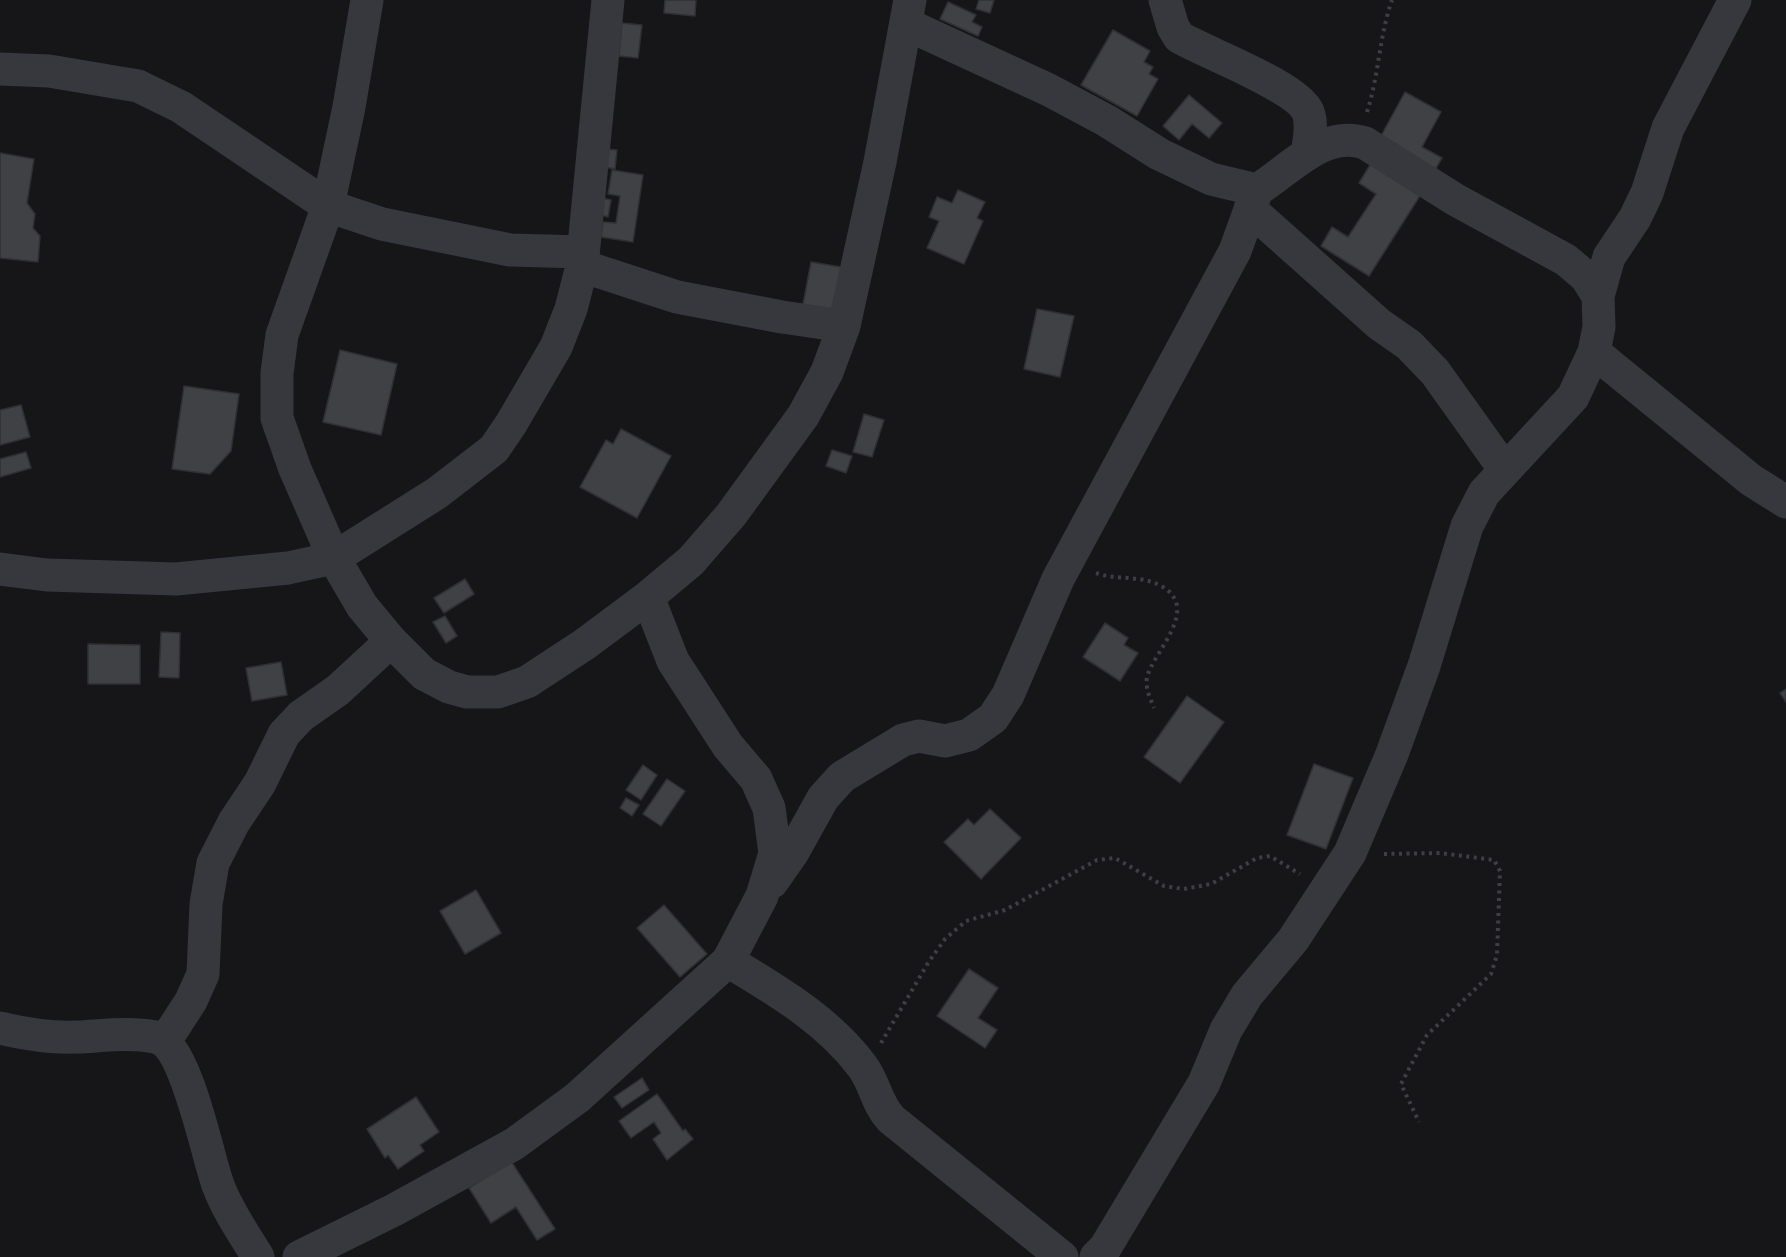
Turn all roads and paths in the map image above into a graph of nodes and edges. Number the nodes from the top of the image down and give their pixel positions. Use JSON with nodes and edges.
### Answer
{"nodes":[{"id":1,"x":367,"y":0,"type":"edge"},
{"id":2,"x":608,"y":0,"type":"edge"},
{"id":3,"x":1165,"y":0,"type":"edge"},
{"id":4,"x":1392,"y":0,"type":"edge"},
{"id":5,"x":1735,"y":0,"type":"edge"},
{"id":6,"x":908,"y":12,"type":"edge"},
{"id":7,"x":0,"y":69,"type":"edge"},
{"id":8,"x":1353,"y":139,"type":"junction"},
{"id":9,"x":1307,"y":154,"type":"junction"},
{"id":10,"x":1253,"y":200,"type":"junction"},
{"id":11,"x":328,"y":206,"type":"junction"},
{"id":12,"x":583,"y":259,"type":"junction"},
{"id":13,"x":1598,"y":296,"type":"junction"},
{"id":14,"x":844,"y":326,"type":"junction"},
{"id":15,"x":1594,"y":352,"type":"junction"},
{"id":16,"x":1505,"y":470,"type":"junction"},
{"id":17,"x":1786,"y":502,"type":"edge"},
{"id":18,"x":334,"y":558,"type":"junction"},
{"id":19,"x":1067,"y":561,"type":"junction"},
{"id":20,"x":0,"y":569,"type":"edge"},
{"id":21,"x":648,"y":597,"type":"junction"},
{"id":22,"x":391,"y":641,"type":"junction"},
{"id":23,"x":1154,"y":708,"type":"dead end"},
{"id":24,"x":1350,"y":853,"type":"junction"},
{"id":25,"x":1326,"y":890,"type":"junction"},
{"id":26,"x":762,"y":896,"type":"junction"},
{"id":27,"x":728,"y":961,"type":"junction"},
{"id":28,"x":0,"y":1028,"type":"edge"},
{"id":29,"x":165,"y":1041,"type":"junction"},
{"id":30,"x":864,"y":1068,"type":"junction"},
{"id":31,"x":1419,"y":1122,"type":"dead end"},
{"id":32,"x":258,"y":1257,"type":"edge"},
{"id":33,"x":298,"y":1257,"type":"edge"},
{"id":34,"x":1062,"y":1257,"type":"edge"},
{"id":35,"x":1096,"y":1257,"type":"edge"}],
"edges":[{"from":1,"to":11,"type":"street"},
{"from":2,"to":12,"type":"street"},
{"from":3,"to":9,"type":"street"},
{"from":4,"to":8,"type":"path"},
{"from":5,"to":13,"type":"street"},
{"from":6,"to":10,"type":"street"},
{"from":6,"to":14,"type":"street"},
{"from":7,"to":11,"type":"street"},
{"from":8,"to":9,"type":"street"},
{"from":8,"to":13,"type":"street"},
{"from":9,"to":10,"type":"street"},
{"from":10,"to":16,"type":"street"},
{"from":10,"to":19,"type":"street"},
{"from":11,"to":12,"type":"street"},
{"from":11,"to":18,"type":"street"},
{"from":12,"to":14,"type":"street"},
{"from":12,"to":18,"type":"street"},
{"from":13,"to":15,"type":"street"},
{"from":14,"to":21,"type":"street"},
{"from":15,"to":16,"type":"street"},
{"from":15,"to":17,"type":"street"},
{"from":16,"to":24,"type":"street"},
{"from":18,"to":20,"type":"street"},
{"from":18,"to":22,"type":"street"},
{"from":19,"to":23,"type":"path"},
{"from":19,"to":26,"type":"street"},
{"from":21,"to":22,"type":"street"},
{"from":21,"to":26,"type":"street"},
{"from":22,"to":29,"type":"street"},
{"from":24,"to":25,"type":"street"},
{"from":24,"to":31,"type":"path"},
{"from":25,"to":30,"type":"path"},
{"from":25,"to":35,"type":"street"},
{"from":26,"to":27,"type":"street"},
{"from":27,"to":30,"type":"street"},
{"from":27,"to":33,"type":"street"},
{"from":28,"to":29,"type":"street"},
{"from":29,"to":32,"type":"street"},
{"from":30,"to":34,"type":"street"}]}
